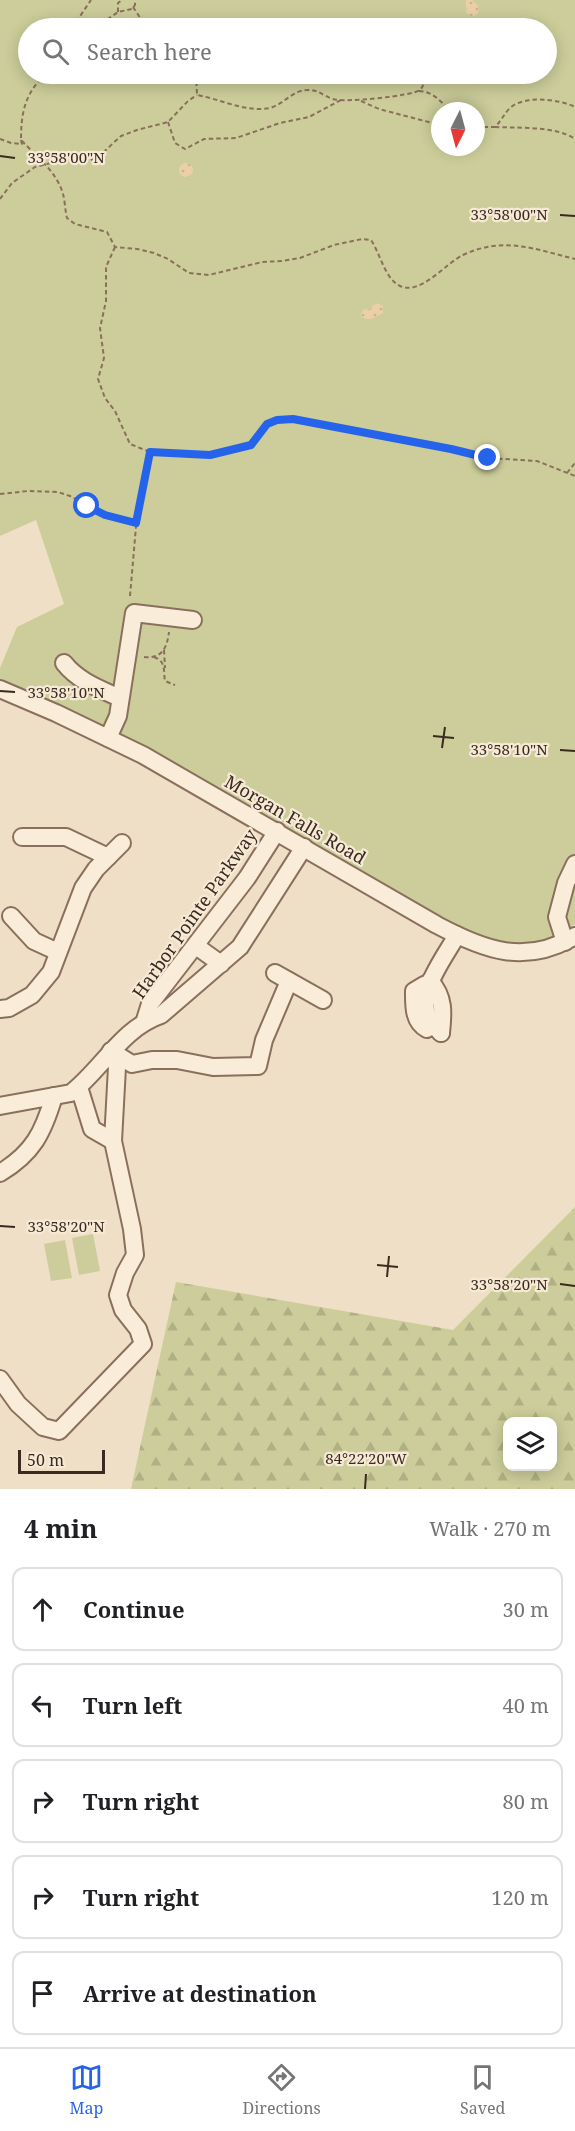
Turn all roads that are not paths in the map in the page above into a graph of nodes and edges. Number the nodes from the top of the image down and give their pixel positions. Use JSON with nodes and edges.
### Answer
{"nodes":[{"id":1,"x":193,"y":620,"type":"dead end"},
{"id":2,"x":64,"y":663,"type":"dead end"},
{"id":3,"x":0,"y":688,"type":"edge"},
{"id":4,"x":120,"y":698,"type":"junction"},
{"id":5,"x":108,"y":738,"type":"junction"},
{"id":6,"x":277,"y":831,"type":"junction"},
{"id":7,"x":22,"y":837,"type":"dead end"},
{"id":8,"x":122,"y":843,"type":"dead end"},
{"id":9,"x":304,"y":847,"type":"junction"},
{"id":10,"x":108,"y":857,"type":"junction"},
{"id":11,"x":575,"y":864,"type":"edge"},
{"id":12,"x":11,"y":916,"type":"dead end"},
{"id":13,"x":457,"y":935,"type":"junction"},
{"id":14,"x":570,"y":939,"type":"edge"},
{"id":15,"x":196,"y":946,"type":"junction"},
{"id":16,"x":58,"y":952,"type":"junction"},
{"id":17,"x":221,"y":964,"type":"junction"},
{"id":18,"x":174,"y":973,"type":"junction"},
{"id":19,"x":430,"y":981,"type":"junction"},
{"id":20,"x":192,"y":989,"type":"junction"},
{"id":21,"x":323,"y":1000,"type":"dead end"},
{"id":22,"x":0,"y":1009,"type":"edge"},
{"id":23,"x":145,"y":1020,"type":"junction"},
{"id":24,"x":111,"y":1052,"type":"junction"},
{"id":25,"x":79,"y":1087,"type":"junction"},
{"id":26,"x":54,"y":1096,"type":"junction"},
{"id":27,"x":0,"y":1106,"type":"edge"},
{"id":28,"x":113,"y":1140,"type":"junction"},
{"id":29,"x":0,"y":1173,"type":"edge"},
{"id":30,"x":0,"y":1379,"type":"edge"}],
"edges":[{"from":1,"to":4,"type":"street"},
{"from":2,"to":4,"type":"street"},
{"from":3,"to":5,"type":"street","name":"Morgan Falls Road"},
{"from":4,"to":5,"type":"street"},
{"from":5,"to":6,"type":"street","name":"Morgan Falls Road"},
{"from":6,"to":9,"type":"street","name":"Morgan Falls Road"},
{"from":6,"to":15,"type":"street","name":"Harbor Pointe Parkway"},
{"from":7,"to":10,"type":"street"},
{"from":8,"to":10,"type":"street"},
{"from":9,"to":13,"type":"street","name":"Morgan Falls Road"},
{"from":9,"to":17,"type":"street","name":"Harbor Pointe Parkway"},
{"from":10,"to":16,"type":"street"},
{"from":11,"to":14,"type":"street"},
{"from":12,"to":16,"type":"street"},
{"from":13,"to":14,"type":"street","name":"Morgan Falls Road"},
{"from":13,"to":19,"type":"street"},
{"from":15,"to":17,"type":"street"},
{"from":15,"to":18,"type":"street","name":"Harbor Pointe Parkway"},
{"from":16,"to":22,"type":"street"},
{"from":17,"to":20,"type":"street","name":"Harbor Pointe Parkway"},
{"from":18,"to":20,"type":"street"},
{"from":18,"to":23,"type":"street","name":"Harbor Pointe Parkway"},
{"from":19,"to":19,"type":"street"},
{"from":20,"to":23,"type":"street","name":"Harbor Pointe Parkway"},
{"from":21,"to":24,"type":"street"},
{"from":23,"to":24,"type":"street","name":"Harbor Pointe Parkway"},
{"from":24,"to":25,"type":"street","name":"Harbor Pointe Parkway"},
{"from":24,"to":28,"type":"street"},
{"from":25,"to":26,"type":"street"},
{"from":25,"to":28,"type":"street"},
{"from":26,"to":27,"type":"street"},
{"from":26,"to":29,"type":"street"},
{"from":28,"to":30,"type":"street"}]}
